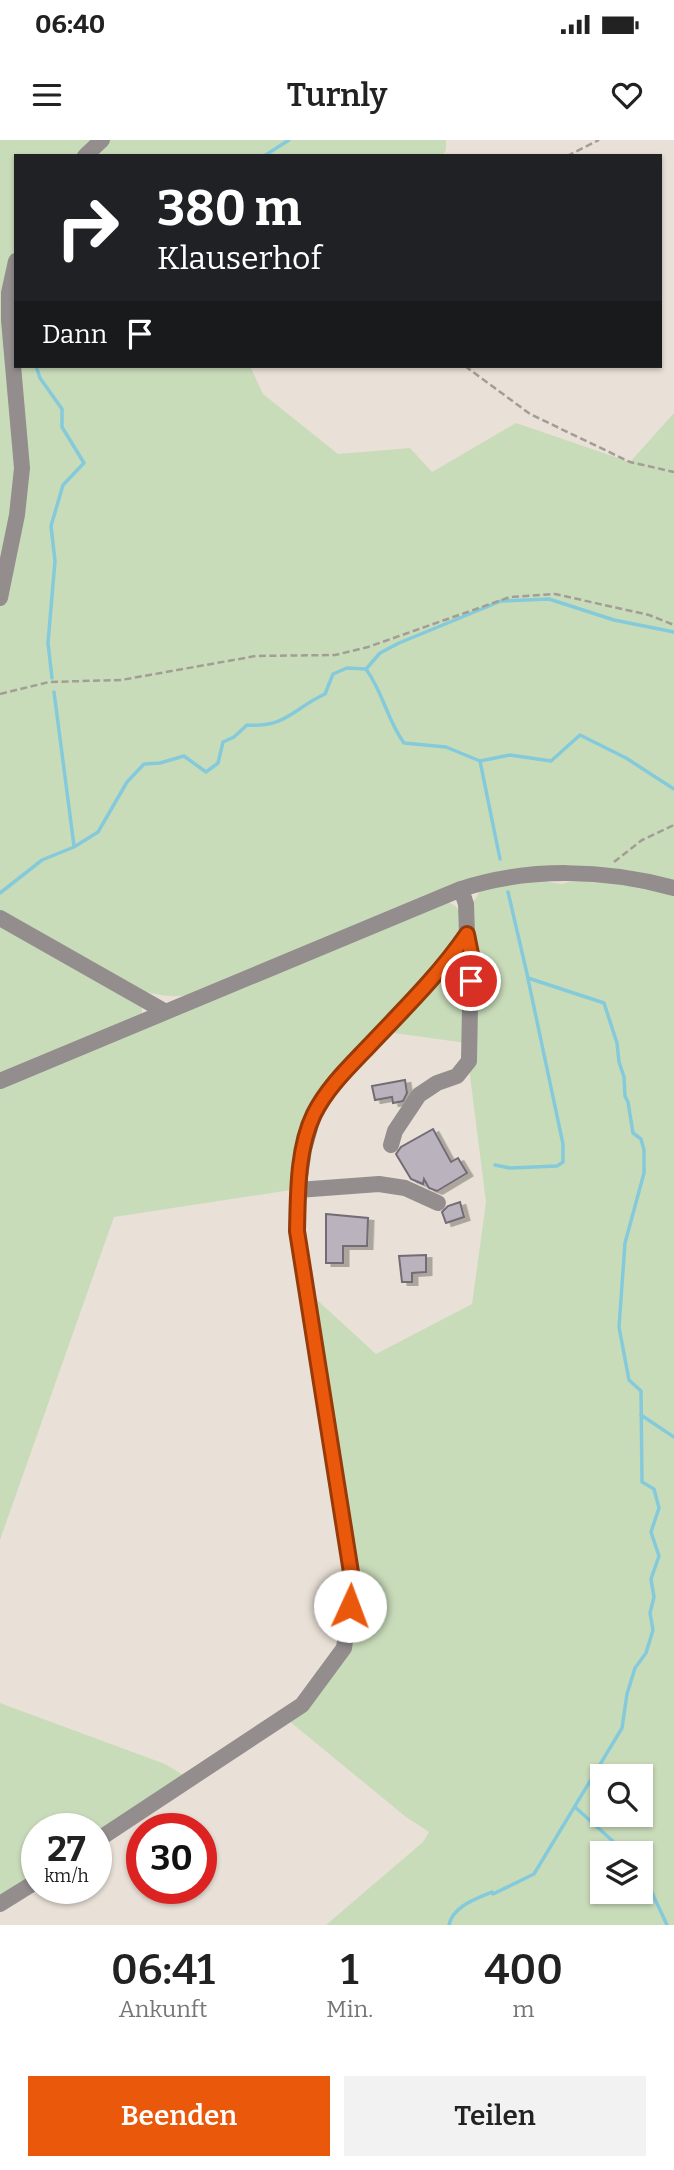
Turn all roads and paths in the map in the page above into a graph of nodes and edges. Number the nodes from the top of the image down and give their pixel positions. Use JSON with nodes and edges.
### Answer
{"nodes":[{"id":1,"x":102,"y":140,"type":"edge"},
{"id":2,"x":600,"y":140,"type":"edge"},
{"id":3,"x":87,"y":154,"type":"edge"},
{"id":4,"x":571,"y":154,"type":"edge"},
{"id":5,"x":14,"y":270,"type":"edge"},
{"id":6,"x":468,"y":368,"type":"edge"},
{"id":7,"x":674,"y":472,"type":"edge"},
{"id":8,"x":0,"y":598,"type":"edge"},
{"id":9,"x":674,"y":625,"type":"edge"},
{"id":10,"x":0,"y":694,"type":"edge"},
{"id":11,"x":674,"y":825,"type":"edge"},
{"id":12,"x":598,"y":875,"type":"junction"},
{"id":13,"x":674,"y":888,"type":"edge"},
{"id":14,"x":461,"y":889,"type":"junction"},
{"id":15,"x":0,"y":918,"type":"edge"},
{"id":16,"x":467,"y":934,"type":"junction"},
{"id":17,"x":164,"y":1011,"type":"junction"},
{"id":18,"x":0,"y":1081,"type":"edge"},
{"id":19,"x":391,"y":1145,"type":"dead end"},
{"id":20,"x":298,"y":1190,"type":"junction"},
{"id":21,"x":438,"y":1203,"type":"dead end"},
{"id":22,"x":112,"y":1830,"type":"edge"},
{"id":23,"x":21,"y":1891,"type":"edge"},
{"id":24,"x":0,"y":1904,"type":"edge"}],
"edges":[{"from":1,"to":3,"type":"street"},
{"from":2,"to":4,"type":"path"},
{"from":5,"to":8,"type":"street"},
{"from":6,"to":7,"type":"path"},
{"from":9,"to":10,"type":"path"},
{"from":11,"to":12,"type":"path"},
{"from":12,"to":13,"type":"street"},
{"from":12,"to":14,"type":"street"},
{"from":14,"to":16,"type":"street"},
{"from":14,"to":17,"type":"street"},
{"from":15,"to":17,"type":"street"},
{"from":16,"to":19,"type":"street"},
{"from":16,"to":20,"type":"street"},
{"from":17,"to":18,"type":"street"},
{"from":20,"to":21,"type":"street"},
{"from":20,"to":22,"type":"street"},
{"from":23,"to":24,"type":"street"}]}
